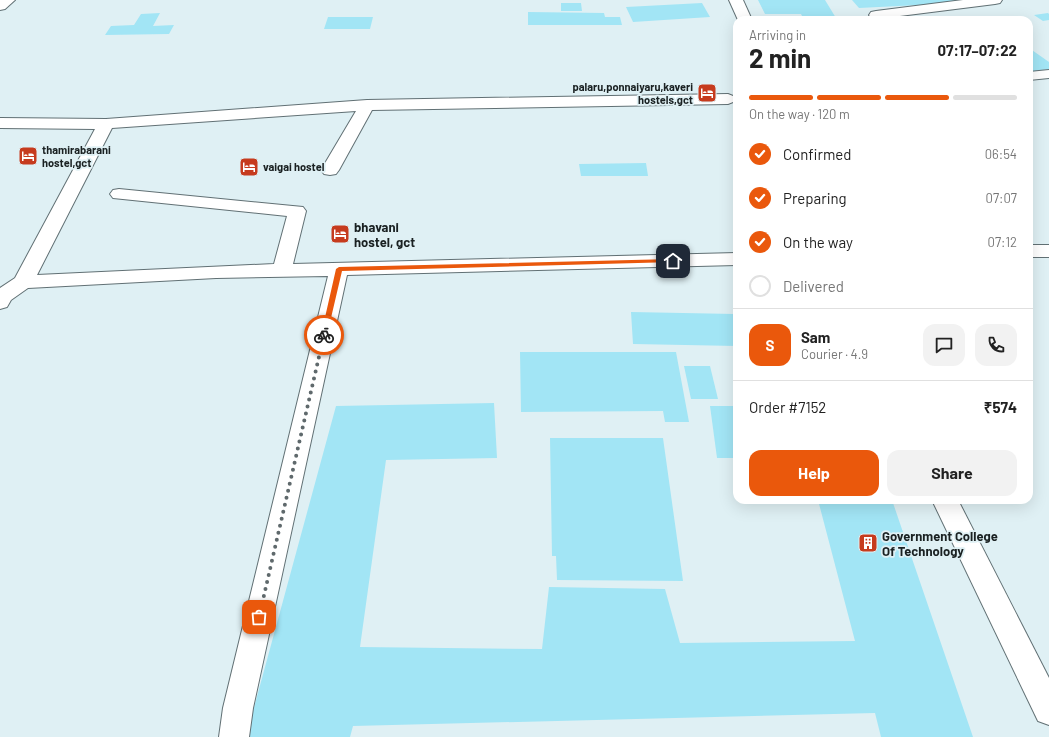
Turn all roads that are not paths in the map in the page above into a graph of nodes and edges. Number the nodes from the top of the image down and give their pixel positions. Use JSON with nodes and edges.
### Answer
{"nodes":[{"id":1,"x":8,"y":0,"type":"edge"},
{"id":2,"x":736,"y":0,"type":"edge"},
{"id":3,"x":995,"y":0,"type":"edge"},
{"id":4,"x":0,"y":6,"type":"edge"},
{"id":5,"x":876,"y":15,"type":"dead end"},
{"id":6,"x":743,"y":16,"type":"edge"},
{"id":7,"x":1049,"y":74,"type":"edge"},
{"id":8,"x":1033,"y":76,"type":"edge"},
{"id":9,"x":728,"y":99,"type":"dead end"},
{"id":10,"x":367,"y":105,"type":"junction"},
{"id":11,"x":0,"y":123,"type":"edge"},
{"id":12,"x":106,"y":124,"type":"junction"},
{"id":13,"x":330,"y":170,"type":"dead end"},
{"id":14,"x":119,"y":194,"type":"dead end"},
{"id":15,"x":1049,"y":251,"type":"edge"},
{"id":16,"x":1033,"y":252,"type":"edge"},
{"id":17,"x":733,"y":259,"type":"edge"},
{"id":18,"x":339,"y":269,"type":"junction"},
{"id":19,"x":282,"y":270,"type":"junction"},
{"id":20,"x":23,"y":282,"type":"junction"},
{"id":21,"x":0,"y":302,"type":"edge"},
{"id":22,"x":947,"y":504,"type":"edge"},
{"id":23,"x":1049,"y":710,"type":"edge"},
{"id":24,"x":234,"y":737,"type":"edge"}],
"edges":[{"from":1,"to":4,"type":"street"},
{"from":2,"to":6,"type":"street"},
{"from":3,"to":5,"type":"street"},
{"from":7,"to":8,"type":"street"},
{"from":9,"to":10,"type":"street"},
{"from":10,"to":12,"type":"street"},
{"from":10,"to":13,"type":"street"},
{"from":11,"to":12,"type":"street"},
{"from":12,"to":20,"type":"street"},
{"from":14,"to":19,"type":"street"},
{"from":15,"to":16,"type":"street"},
{"from":17,"to":18,"type":"street"},
{"from":18,"to":19,"type":"street"},
{"from":18,"to":24,"type":"street"},
{"from":19,"to":20,"type":"street"},
{"from":20,"to":21,"type":"street"},
{"from":22,"to":23,"type":"street"}]}
